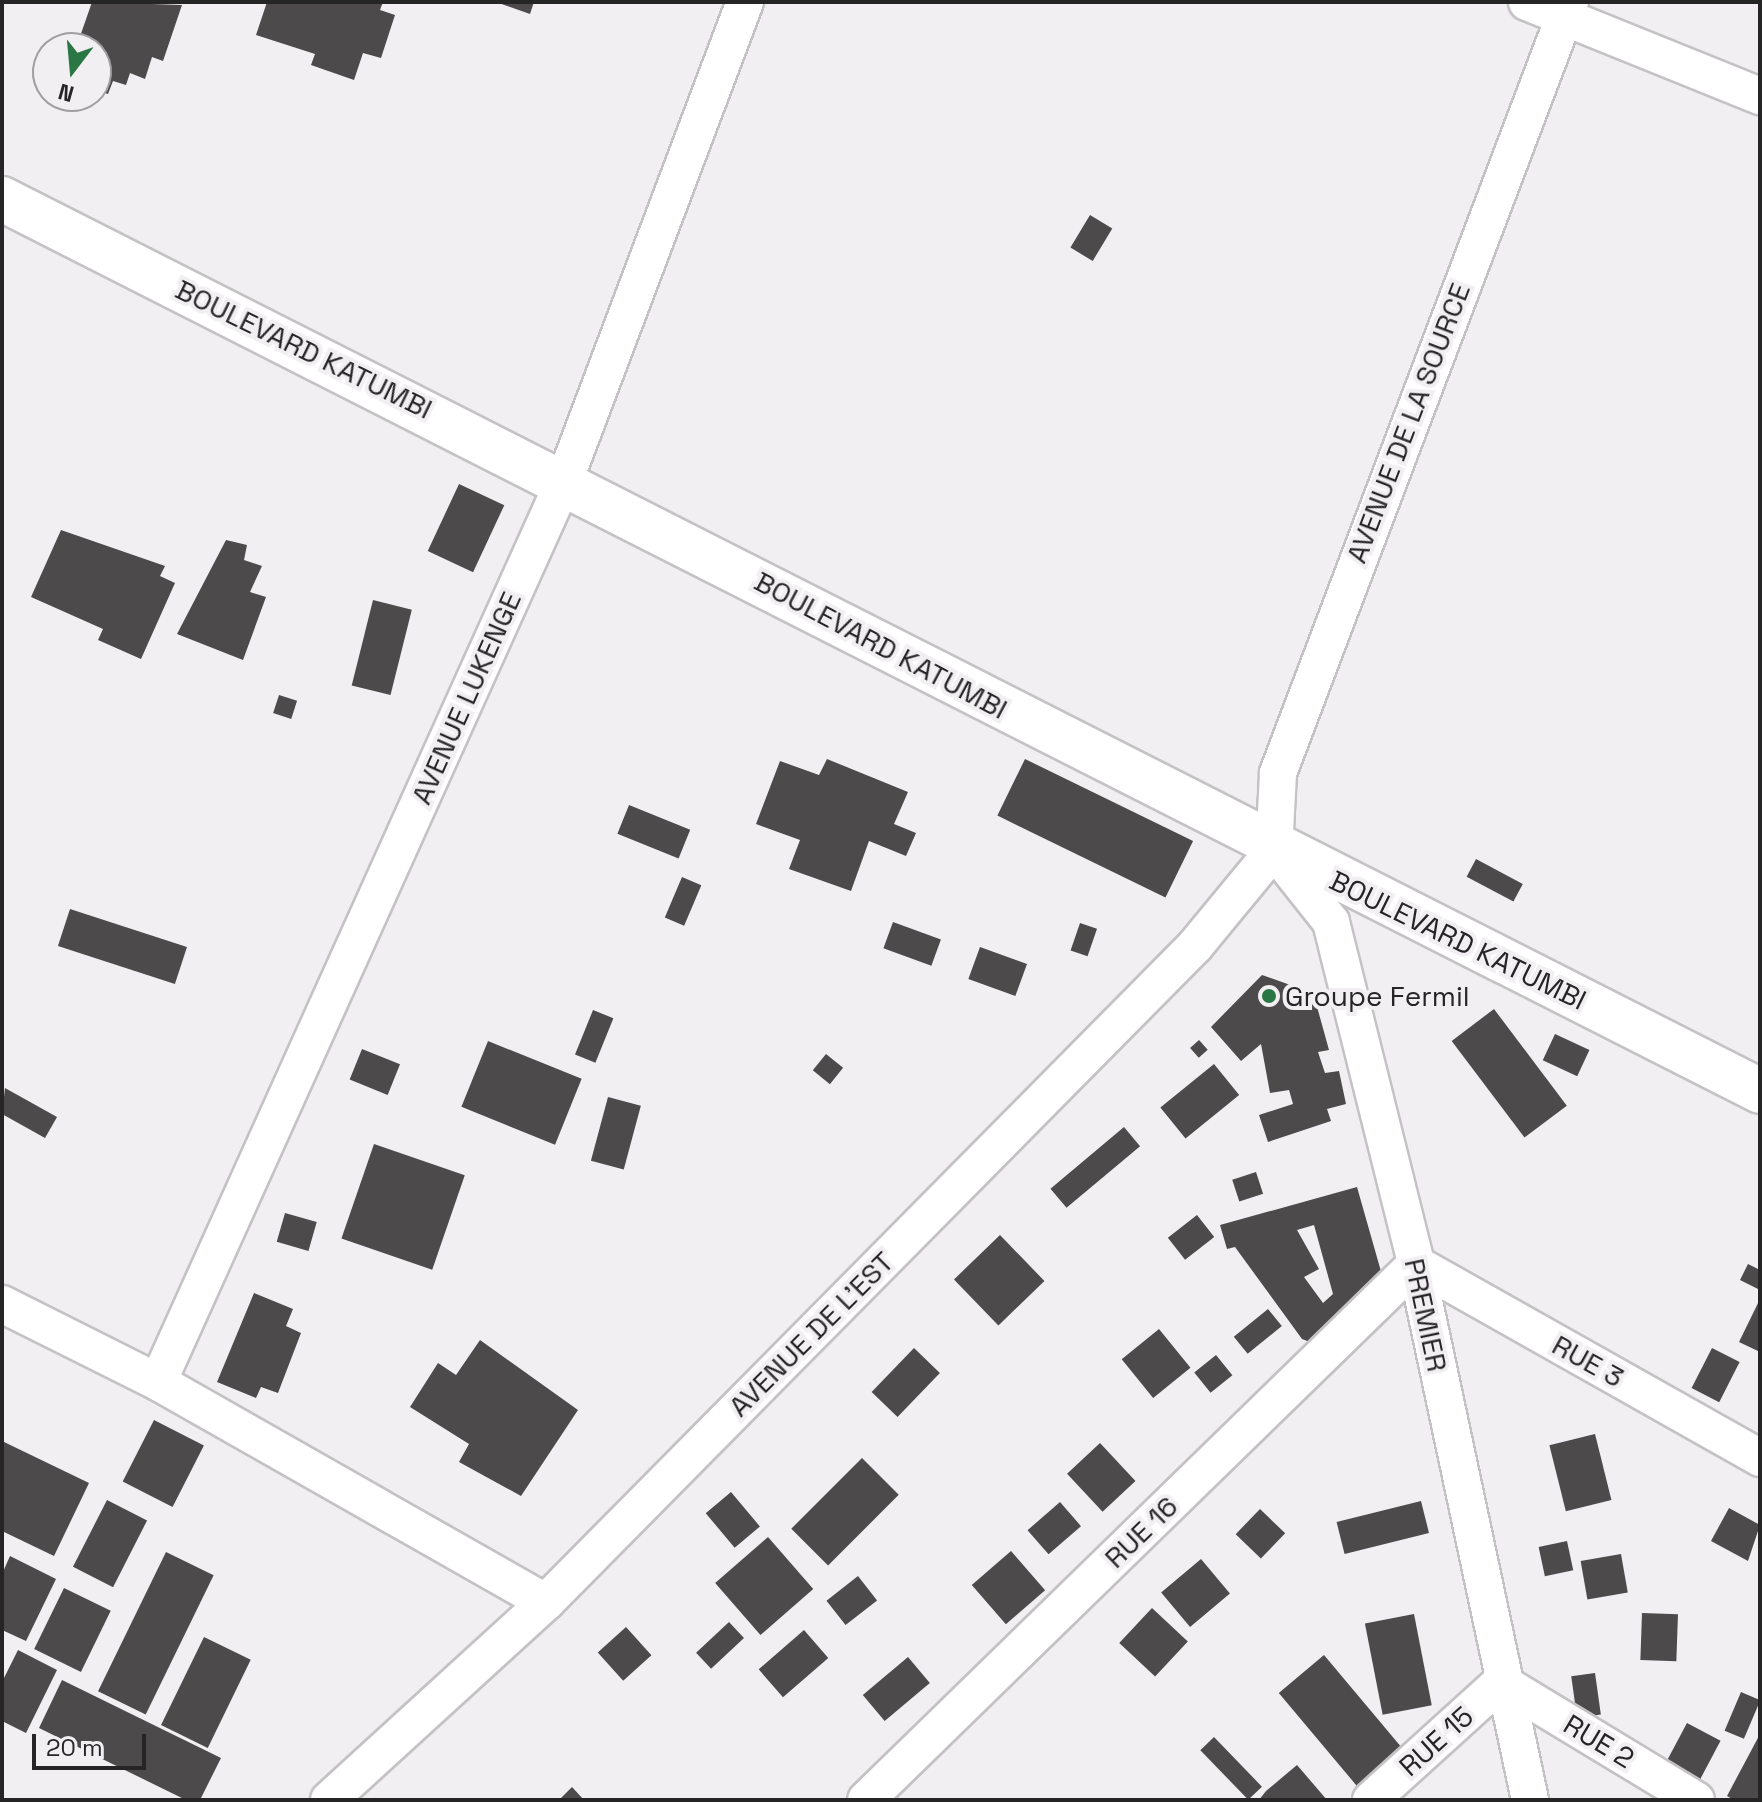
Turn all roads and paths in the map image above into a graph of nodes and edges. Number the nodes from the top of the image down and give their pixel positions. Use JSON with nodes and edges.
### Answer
{"nodes":[{"id":1,"x":745,"y":2,"type":"edge"},
{"id":2,"x":1527,"y":2,"type":"edge"},
{"id":3,"x":1567,"y":10,"type":"edge"},
{"id":4,"x":1760,"y":96,"type":"edge"},
{"id":5,"x":2,"y":199,"type":"edge"},
{"id":6,"x":565,"y":479,"type":"junction"},
{"id":7,"x":1274,"y":850,"type":"junction"},
{"id":8,"x":1760,"y":1091,"type":"edge"},
{"id":9,"x":1416,"y":1264,"type":"junction"},
{"id":10,"x":2,"y":1304,"type":"edge"},
{"id":11,"x":158,"y":1382,"type":"junction"},
{"id":12,"x":1760,"y":1458,"type":"edge"},
{"id":13,"x":546,"y":1602,"type":"junction"},
{"id":14,"x":1501,"y":1682,"type":"junction"},
{"id":15,"x":329,"y":1800,"type":"edge"},
{"id":16,"x":866,"y":1800,"type":"edge"},
{"id":17,"x":1371,"y":1800,"type":"edge"},
{"id":18,"x":1530,"y":1800,"type":"edge"},
{"id":19,"x":1696,"y":1800,"type":"edge"}],
"edges":[{"from":1,"to":6,"type":"street","name":"AVENUE LUKENGE"},
{"from":2,"to":3,"type":"street"},
{"from":3,"to":4,"type":"street"},
{"from":3,"to":7,"type":"street","name":"AVENUE DE LA SOURCE"},
{"from":5,"to":6,"type":"street","name":"BOULEVARD KATUMBI"},
{"from":6,"to":7,"type":"street","name":"BOULEVARD KATUMBI"},
{"from":6,"to":11,"type":"street","name":"AVENUE LUKENGE"},
{"from":7,"to":8,"type":"street","name":"BOULEVARD KATUMBI"},
{"from":7,"to":9,"type":"street","name":"PREMIER"},
{"from":7,"to":13,"type":"street","name":"AVENUE DE L'EST"},
{"from":9,"to":12,"type":"street","name":"RUE 3"},
{"from":9,"to":14,"type":"street","name":"PREMIER"},
{"from":9,"to":16,"type":"street","name":"RUE 16"},
{"from":10,"to":11,"type":"street"},
{"from":11,"to":13,"type":"street"},
{"from":13,"to":15,"type":"street","name":"AVENUE DE L'EST"},
{"from":14,"to":17,"type":"street","name":"RUE 15"},
{"from":14,"to":18,"type":"street","name":"PREMIER"},
{"from":14,"to":19,"type":"street","name":"RUE 2"}]}
